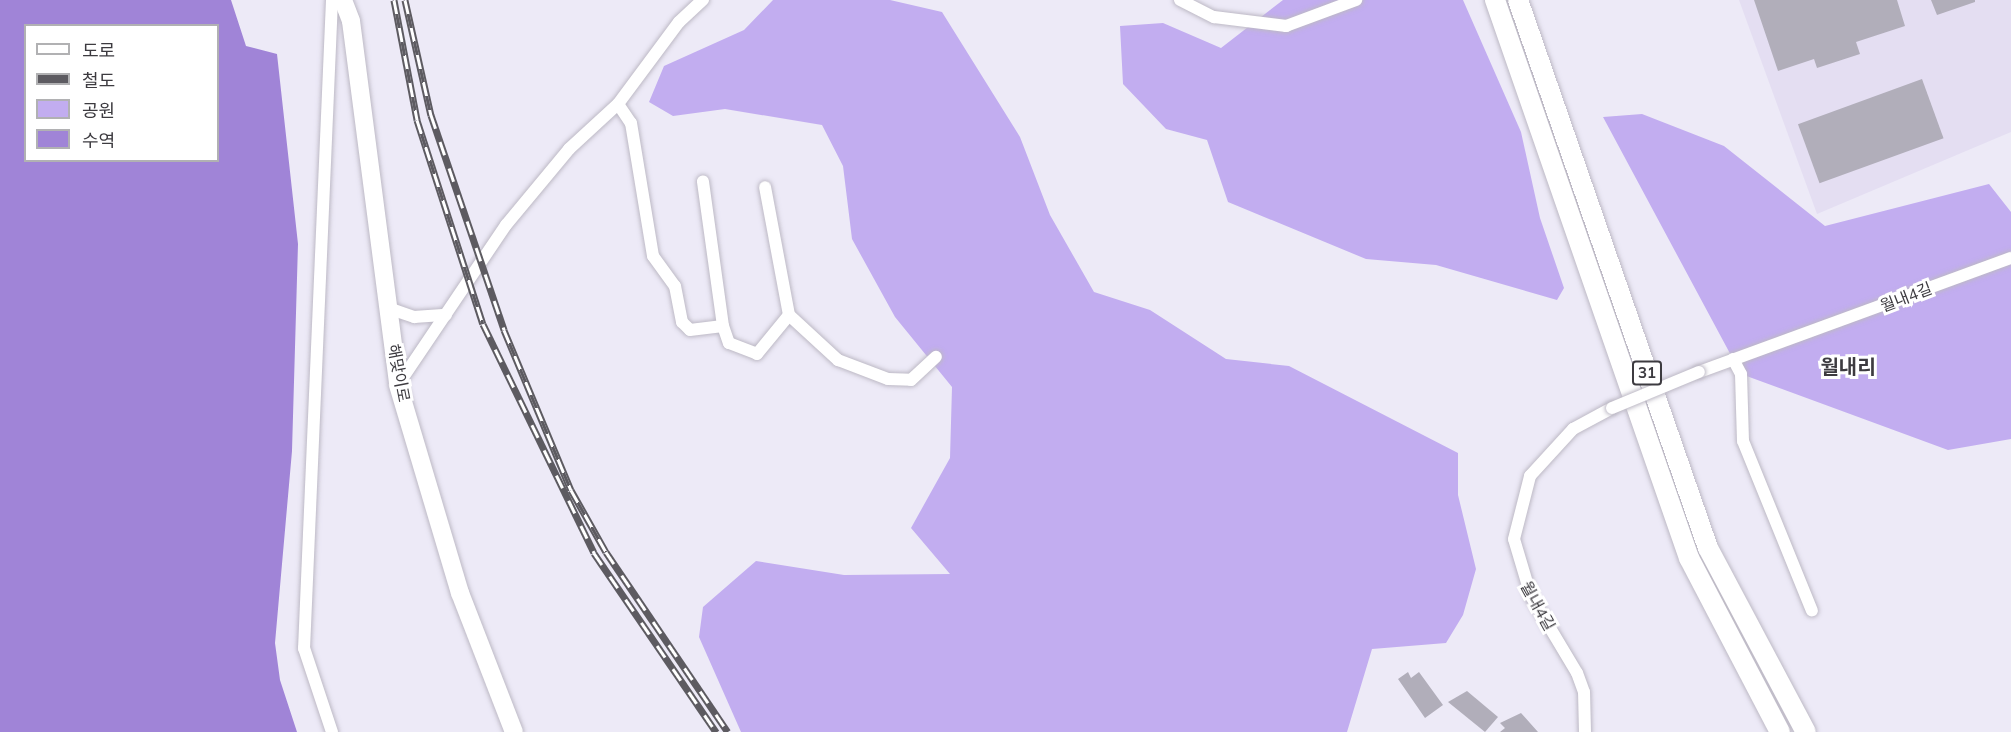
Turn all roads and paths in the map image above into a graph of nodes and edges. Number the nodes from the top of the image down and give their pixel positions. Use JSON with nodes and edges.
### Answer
{"nodes":[{"id":1,"x":332,"y":0,"type":"edge"},
{"id":2,"x":343,"y":0,"type":"edge"},
{"id":3,"x":703,"y":0,"type":"edge"},
{"id":4,"x":1180,"y":0,"type":"edge"},
{"id":5,"x":1356,"y":0,"type":"edge"},
{"id":6,"x":1495,"y":0,"type":"edge"},
{"id":7,"x":1518,"y":0,"type":"edge"},
{"id":8,"x":618,"y":104,"type":"junction"},
{"id":9,"x":704,"y":181,"type":"dead end"},
{"id":10,"x":765,"y":187,"type":"dead end"},
{"id":11,"x":2011,"y":258,"type":"edge"},
{"id":12,"x":388,"y":308,"type":"junction"},
{"id":13,"x":446,"y":315,"type":"junction"},
{"id":14,"x":789,"y":315,"type":"junction"},
{"id":15,"x":723,"y":326,"type":"junction"},
{"id":16,"x":936,"y":357,"type":"dead end"},
{"id":17,"x":1732,"y":359,"type":"junction"},
{"id":18,"x":398,"y":385,"type":"junction"},
{"id":19,"x":1812,"y":611,"type":"dead end"},
{"id":20,"x":332,"y":732,"type":"edge"},
{"id":21,"x":514,"y":732,"type":"edge"},
{"id":22,"x":1585,"y":732,"type":"edge"},
{"id":23,"x":1780,"y":732,"type":"edge"},
{"id":24,"x":1806,"y":732,"type":"edge"}],
"edges":[{"from":1,"to":20,"type":"street"},
{"from":2,"to":12,"type":"main road","name":"해맞이로"},
{"from":3,"to":8,"type":"street"},
{"from":4,"to":5,"type":"street"},
{"from":6,"to":23,"type":"highway","number":"31"},
{"from":7,"to":24,"type":"highway","number":"31"},
{"from":8,"to":13,"type":"street"},
{"from":8,"to":15,"type":"street"},
{"from":9,"to":15,"type":"street"},
{"from":10,"to":14,"type":"street"},
{"from":11,"to":17,"type":"street","name":"월내4길"},
{"from":12,"to":13,"type":"street"},
{"from":12,"to":18,"type":"main road","name":"해맞이로"},
{"from":13,"to":18,"type":"street"},
{"from":14,"to":15,"type":"street"},
{"from":14,"to":16,"type":"street"},
{"from":17,"to":19,"type":"street"},
{"from":17,"to":22,"type":"street","name":"월내4길","bridge":true},
{"from":18,"to":21,"type":"main road","name":"해맞이로"}]}
